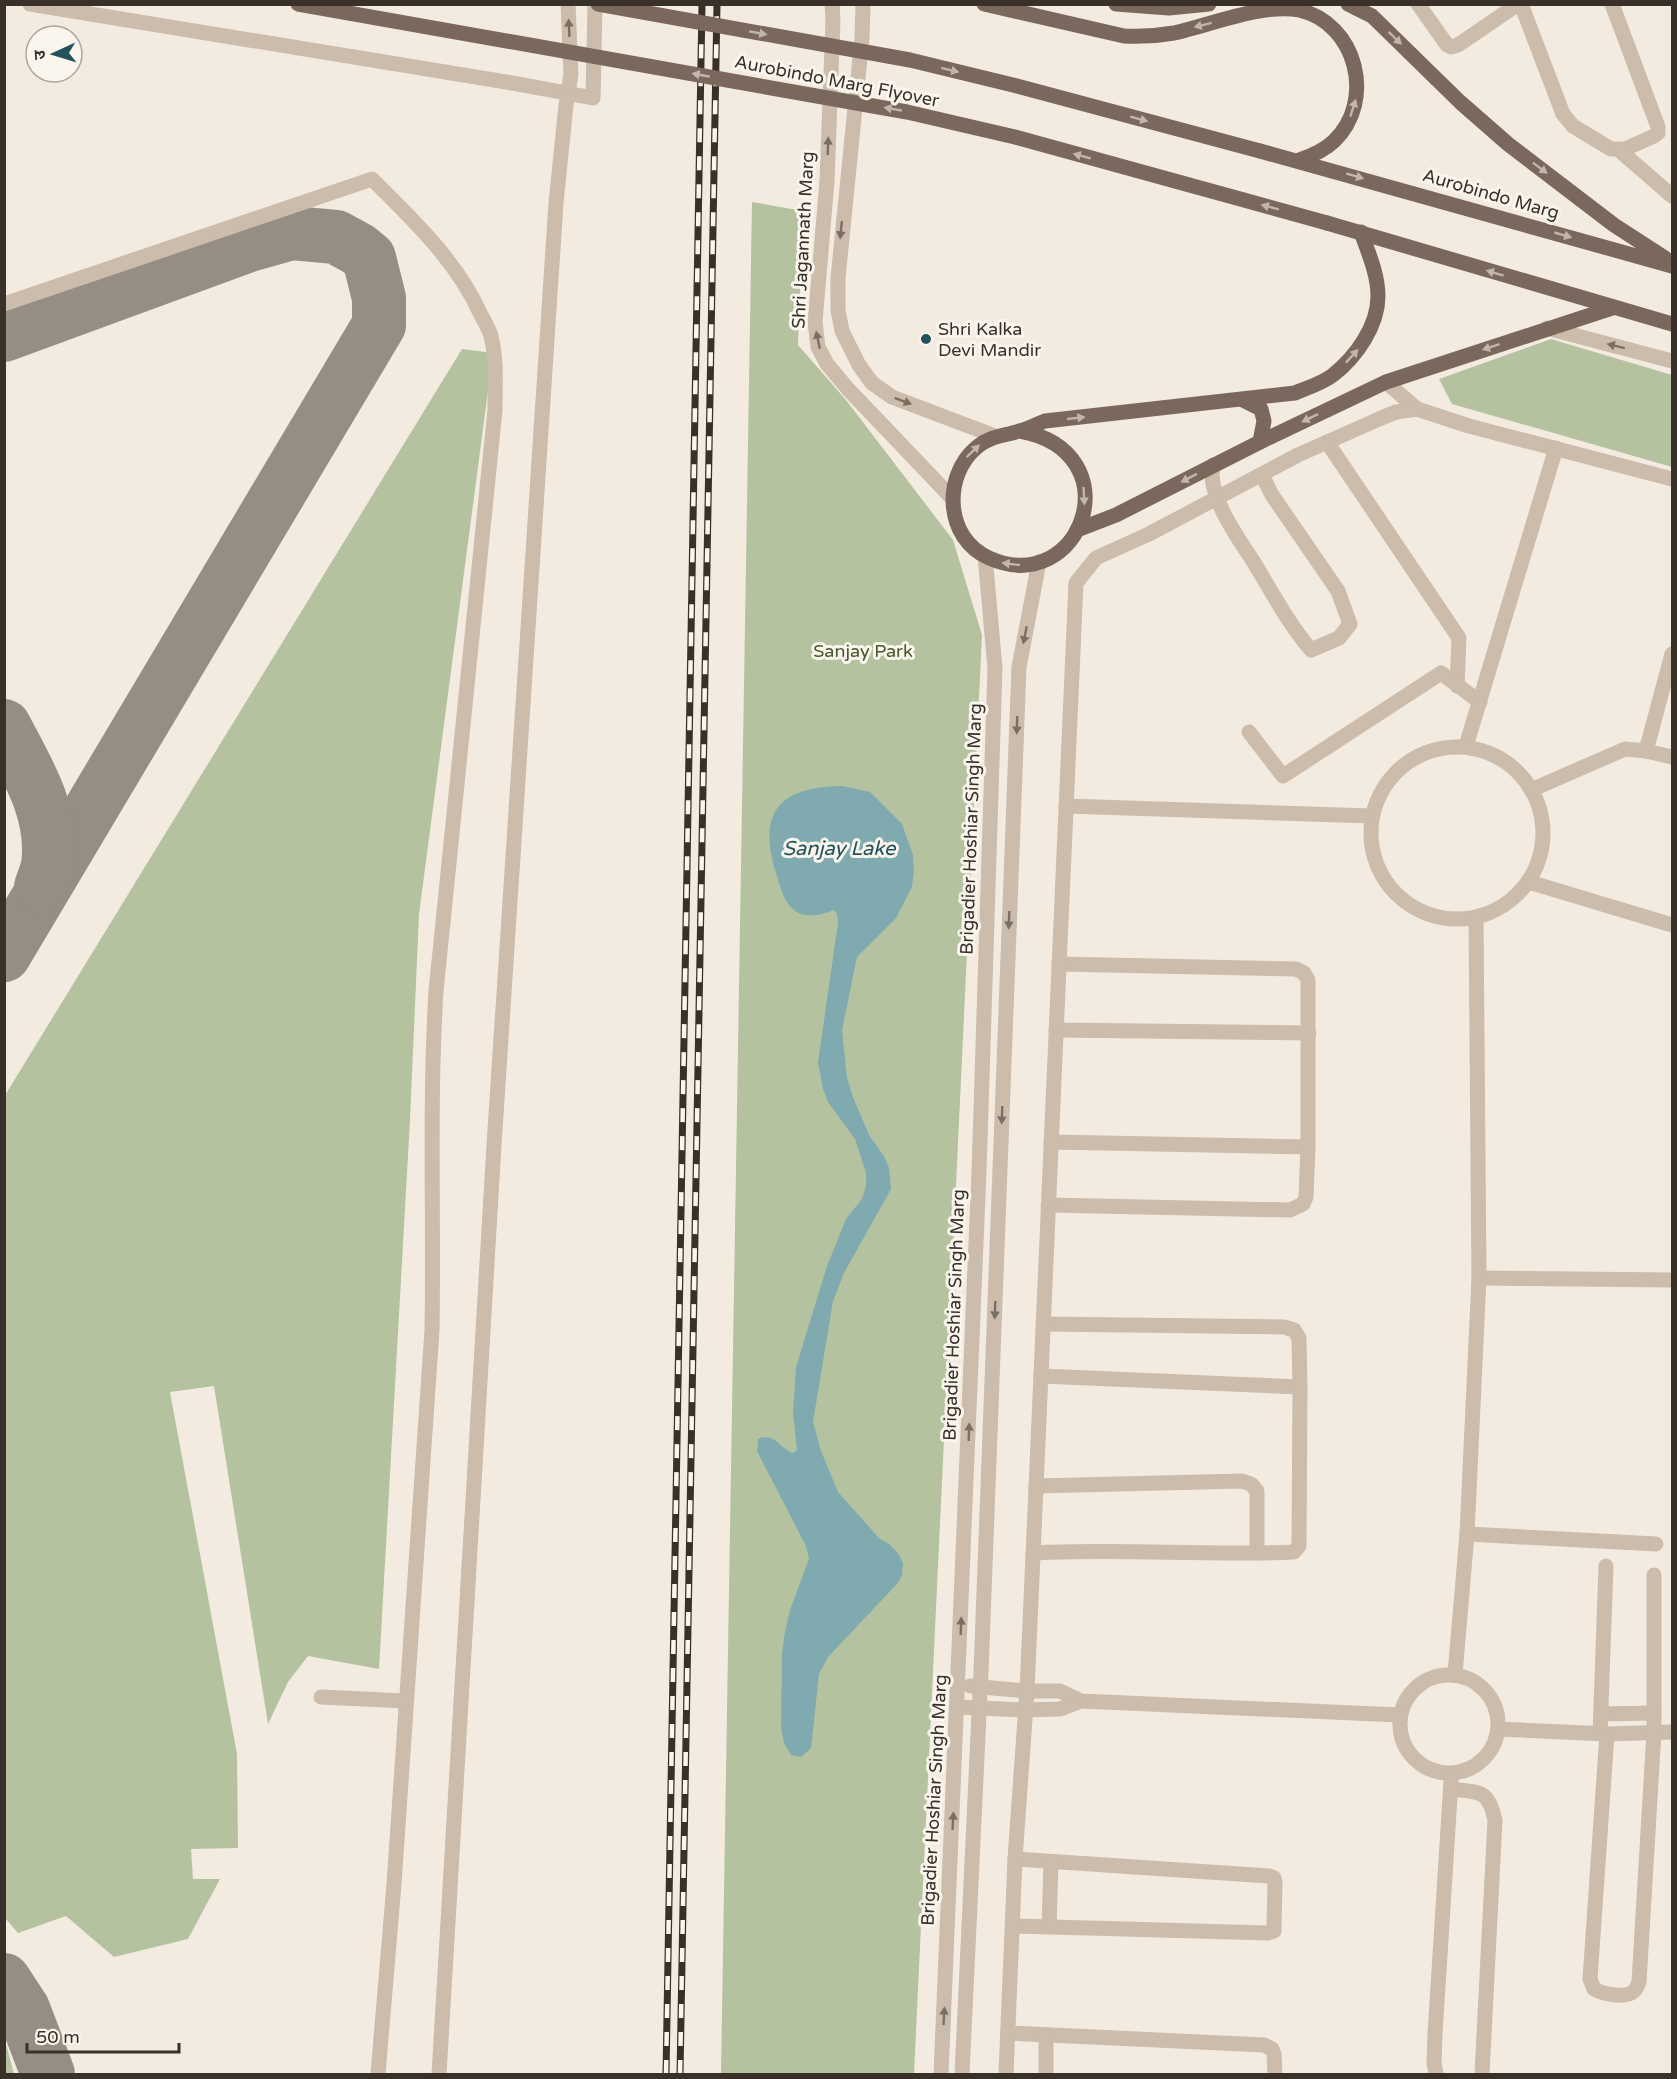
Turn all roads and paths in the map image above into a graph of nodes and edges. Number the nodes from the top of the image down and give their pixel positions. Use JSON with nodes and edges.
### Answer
{"nodes":[{"id":1,"x":30,"y":4,"type":"edge"},
{"id":2,"x":298,"y":4,"type":"edge"},
{"id":3,"x":568,"y":4,"type":"edge"},
{"id":4,"x":596,"y":4,"type":"edge"},
{"id":5,"x":832,"y":4,"type":"edge"},
{"id":6,"x":863,"y":4,"type":"edge"},
{"id":7,"x":984,"y":4,"type":"edge"},
{"id":8,"x":1116,"y":4,"type":"edge"},
{"id":9,"x":1209,"y":4,"type":"edge"},
{"id":10,"x":1348,"y":4,"type":"edge"},
{"id":11,"x":1418,"y":4,"type":"edge"},
{"id":12,"x":1520,"y":4,"type":"edge"},
{"id":13,"x":1612,"y":4,"type":"edge"},
{"id":14,"x":568,"y":93,"type":"junction"},
{"id":15,"x":1619,"y":150,"type":"junction"},
{"id":16,"x":1299,"y":160,"type":"junction"},
{"id":17,"x":1672,"y":196,"type":"edge"},
{"id":18,"x":1361,"y":232,"type":"junction"},
{"id":19,"x":1672,"y":264,"type":"edge"},
{"id":20,"x":4,"y":304,"type":"edge"},
{"id":21,"x":1612,"y":308,"type":"junction"},
{"id":22,"x":1672,"y":324,"type":"edge"},
{"id":23,"x":1547,"y":328,"type":"junction"},
{"id":24,"x":1672,"y":361,"type":"edge"},
{"id":25,"x":1386,"y":382,"type":"junction"},
{"id":26,"x":1243,"y":400,"type":"junction"},
{"id":27,"x":1417,"y":409,"type":"junction"},
{"id":28,"x":1020,"y":431,"type":"junction"},
{"id":29,"x":995,"y":436,"type":"junction"},
{"id":30,"x":1260,"y":442,"type":"junction"},
{"id":31,"x":1327,"y":442,"type":"junction"},
{"id":32,"x":1556,"y":448,"type":"junction"},
{"id":33,"x":1213,"y":465,"type":"junction"},
{"id":34,"x":1262,"y":475,"type":"junction"},
{"id":35,"x":1672,"y":479,"type":"edge"},
{"id":36,"x":1218,"y":497,"type":"junction"},
{"id":37,"x":952,"y":498,"type":"junction"},
{"id":38,"x":1077,"y":530,"type":"junction"},
{"id":39,"x":985,"y":556,"type":"junction"},
{"id":40,"x":1039,"y":562,"type":"junction"},
{"id":41,"x":1672,"y":654,"type":"edge"},
{"id":42,"x":1457,"y":686,"type":"junction"},
{"id":43,"x":1479,"y":702,"type":"junction"},
{"id":44,"x":1249,"y":732,"type":"dead end"},
{"id":45,"x":1466,"y":746,"type":"junction"},
{"id":46,"x":1646,"y":751,"type":"junction"},
{"id":47,"x":1672,"y":758,"type":"edge"},
{"id":48,"x":1531,"y":790,"type":"junction"},
{"id":49,"x":1066,"y":806,"type":"junction"},
{"id":50,"x":1371,"y":816,"type":"junction"},
{"id":51,"x":1528,"y":882,"type":"junction"},
{"id":52,"x":1476,"y":918,"type":"junction"},
{"id":53,"x":1672,"y":925,"type":"edge"},
{"id":54,"x":1059,"y":964,"type":"junction"},
{"id":55,"x":1056,"y":1030,"type":"junction"},
{"id":56,"x":1309,"y":1033,"type":"junction"},
{"id":57,"x":1051,"y":1142,"type":"junction"},
{"id":58,"x":1308,"y":1147,"type":"junction"},
{"id":59,"x":1048,"y":1205,"type":"junction"},
{"id":60,"x":1479,"y":1278,"type":"junction"},
{"id":61,"x":1672,"y":1280,"type":"edge"},
{"id":62,"x":1043,"y":1324,"type":"junction"},
{"id":63,"x":1041,"y":1377,"type":"junction"},
{"id":64,"x":1300,"y":1387,"type":"junction"},
{"id":65,"x":1036,"y":1486,"type":"junction"},
{"id":66,"x":1467,"y":1534,"type":"junction"},
{"id":67,"x":1656,"y":1544,"type":"dead end"},
{"id":68,"x":1033,"y":1553,"type":"junction"},
{"id":69,"x":1257,"y":1554,"type":"junction"},
{"id":70,"x":1606,"y":1566,"type":"dead end"},
{"id":71,"x":1654,"y":1575,"type":"dead end"},
{"id":72,"x":1455,"y":1674,"type":"junction"},
{"id":73,"x":959,"y":1685,"type":"junction"},
{"id":74,"x":980,"y":1687,"type":"junction"},
{"id":75,"x":1027,"y":1690,"type":"junction"},
{"id":76,"x":321,"y":1697,"type":"dead end"},
{"id":77,"x":406,"y":1701,"type":"junction"},
{"id":78,"x":1081,"y":1701,"type":"junction"},
{"id":79,"x":958,"y":1707,"type":"junction"},
{"id":80,"x":979,"y":1708,"type":"junction"},
{"id":81,"x":1025,"y":1710,"type":"junction"},
{"id":82,"x":1654,"y":1713,"type":"junction"},
{"id":83,"x":1399,"y":1714,"type":"junction"},
{"id":84,"x":1601,"y":1714,"type":"junction"},
{"id":85,"x":1499,"y":1729,"type":"junction"},
{"id":86,"x":1654,"y":1732,"type":"junction"},
{"id":87,"x":1672,"y":1732,"type":"edge"},
{"id":88,"x":1603,"y":1734,"type":"junction"},
{"id":89,"x":1451,"y":1781,"type":"junction"},
{"id":90,"x":1016,"y":1859,"type":"junction"},
{"id":91,"x":1051,"y":1862,"type":"junction"},
{"id":92,"x":1013,"y":1926,"type":"junction"},
{"id":93,"x":1049,"y":1927,"type":"junction"},
{"id":94,"x":1008,"y":2033,"type":"junction"},
{"id":95,"x":1046,"y":2035,"type":"junction"},
{"id":96,"x":378,"y":2074,"type":"edge"},
{"id":97,"x":439,"y":2074,"type":"edge"},
{"id":98,"x":941,"y":2074,"type":"edge"},
{"id":99,"x":962,"y":2074,"type":"edge"},
{"id":100,"x":1006,"y":2074,"type":"edge"},
{"id":101,"x":1046,"y":2074,"type":"edge"},
{"id":102,"x":1275,"y":2074,"type":"edge"},
{"id":103,"x":1436,"y":2074,"type":"edge"},
{"id":104,"x":1482,"y":2074,"type":"edge"}],
"edges":[{"from":1,"to":14,"type":"street"},
{"from":18,"to":2,"type":"main road","name":"Aurobindo Marg Flyover","one_way":true,"bridge":true},
{"from":14,"to":3,"type":"street","one_way":true},
{"from":4,"to":14,"type":"street"},
{"from":4,"to":16,"type":"main road","name":"Aurobindo Marg Flyover","one_way":true,"bridge":true},
{"from":37,"to":5,"type":"street","name":"Shri Jagannath Marg","one_way":true},
{"from":6,"to":29,"type":"street","name":"Shri Jagannath Marg","one_way":true},
{"from":16,"to":7,"type":"main road","one_way":true},
{"from":8,"to":9,"type":"main road"},
{"from":10,"to":19,"type":"main road","one_way":true},
{"from":11,"to":12,"type":"street"},
{"from":12,"to":15,"type":"street"},
{"from":13,"to":15,"type":"street"},
{"from":14,"to":97,"type":"street"},
{"from":15,"to":17,"type":"street"},
{"from":16,"to":19,"type":"main road","name":"Aurobindo Marg","one_way":true},
{"from":21,"to":18,"type":"main road","one_way":true},
{"from":26,"to":18,"type":"main road","one_way":true},
{"from":20,"to":77,"type":"street"},
{"from":21,"to":22,"type":"main road"},
{"from":21,"to":23,"type":"main road"},
{"from":24,"to":23,"type":"street","one_way":true},
{"from":23,"to":25,"type":"main road","one_way":true},
{"from":25,"to":27,"type":"street"},
{"from":25,"to":30,"type":"main road","one_way":true},
{"from":28,"to":26,"type":"main road","one_way":true},
{"from":26,"to":30,"type":"main road"},
{"from":27,"to":31,"type":"street"},
{"from":27,"to":32,"type":"street"},
{"from":28,"to":29,"type":"main road"},
{"from":28,"to":38,"type":"main road","one_way":true},
{"from":37,"to":29,"type":"main road","one_way":true},
{"from":30,"to":33,"type":"main road"},
{"from":31,"to":34,"type":"street"},
{"from":31,"to":42,"type":"street"},
{"from":32,"to":35,"type":"street"},
{"from":32,"to":43,"type":"street"},
{"from":33,"to":36,"type":"street"},
{"from":33,"to":38,"type":"main road","one_way":true},
{"from":34,"to":36,"type":"street"},
{"from":34,"to":36,"type":"street"},
{"from":36,"to":49,"type":"street"},
{"from":37,"to":39,"type":"main road"},
{"from":38,"to":40,"type":"main road"},
{"from":40,"to":39,"type":"main road","one_way":true},
{"from":73,"to":39,"type":"street","name":"Brigadier Hoshiar Singh Marg","one_way":true},
{"from":40,"to":74,"type":"street","one_way":true},
{"from":41,"to":46,"type":"street"},
{"from":42,"to":43,"type":"street"},
{"from":42,"to":44,"type":"street"},
{"from":43,"to":45,"type":"street"},
{"from":45,"to":48,"type":"street"},
{"from":45,"to":50,"type":"street"},
{"from":46,"to":47,"type":"street"},
{"from":46,"to":48,"type":"street"},
{"from":48,"to":51,"type":"street"},
{"from":49,"to":50,"type":"street"},
{"from":49,"to":54,"type":"street"},
{"from":50,"to":52,"type":"street"},
{"from":51,"to":52,"type":"street"},
{"from":51,"to":53,"type":"street"},
{"from":52,"to":60,"type":"street"},
{"from":54,"to":55,"type":"street"},
{"from":54,"to":56,"type":"street"},
{"from":55,"to":56,"type":"street"},
{"from":55,"to":57,"type":"street"},
{"from":56,"to":58,"type":"street"},
{"from":57,"to":58,"type":"street"},
{"from":57,"to":59,"type":"street"},
{"from":58,"to":59,"type":"street"},
{"from":59,"to":62,"type":"street"},
{"from":60,"to":61,"type":"street"},
{"from":60,"to":66,"type":"street"},
{"from":62,"to":63,"type":"street"},
{"from":62,"to":64,"type":"street"},
{"from":63,"to":64,"type":"street"},
{"from":63,"to":65,"type":"street"},
{"from":64,"to":69,"type":"street"},
{"from":65,"to":68,"type":"street"},
{"from":65,"to":69,"type":"street"},
{"from":66,"to":67,"type":"street"},
{"from":66,"to":72,"type":"street"},
{"from":68,"to":69,"type":"street"},
{"from":68,"to":75,"type":"street"},
{"from":70,"to":84,"type":"street"},
{"from":71,"to":82,"type":"street"},
{"from":72,"to":83,"type":"street"},
{"from":72,"to":85,"type":"street"},
{"from":73,"to":74,"type":"street"},
{"from":73,"to":79,"type":"street","name":"Brigadier Hoshiar Singh Marg"},
{"from":74,"to":75,"type":"street"},
{"from":74,"to":80,"type":"street"},
{"from":75,"to":78,"type":"street"},
{"from":75,"to":81,"type":"street"},
{"from":76,"to":77,"type":"street"},
{"from":77,"to":96,"type":"street"},
{"from":78,"to":81,"type":"street"},
{"from":78,"to":83,"type":"street"},
{"from":79,"to":80,"type":"street"},
{"from":98,"to":79,"type":"street","name":"Brigadier Hoshiar Singh Marg","one_way":true},
{"from":80,"to":81,"type":"street"},
{"from":80,"to":99,"type":"street"},
{"from":81,"to":90,"type":"street"},
{"from":82,"to":84,"type":"street"},
{"from":82,"to":86,"type":"street"},
{"from":83,"to":89,"type":"street"},
{"from":84,"to":88,"type":"street"},
{"from":85,"to":88,"type":"street"},
{"from":85,"to":89,"type":"street"},
{"from":86,"to":87,"type":"street"},
{"from":86,"to":88,"type":"street"},
{"from":86,"to":88,"type":"street"},
{"from":89,"to":103,"type":"street"},
{"from":89,"to":104,"type":"street"},
{"from":90,"to":91,"type":"street"},
{"from":90,"to":92,"type":"street"},
{"from":91,"to":93,"type":"street"},
{"from":91,"to":93,"type":"street"},
{"from":92,"to":93,"type":"street"},
{"from":92,"to":94,"type":"street"},
{"from":94,"to":95,"type":"street"},
{"from":94,"to":100,"type":"street"},
{"from":95,"to":101,"type":"street"},
{"from":95,"to":102,"type":"street"}]}
